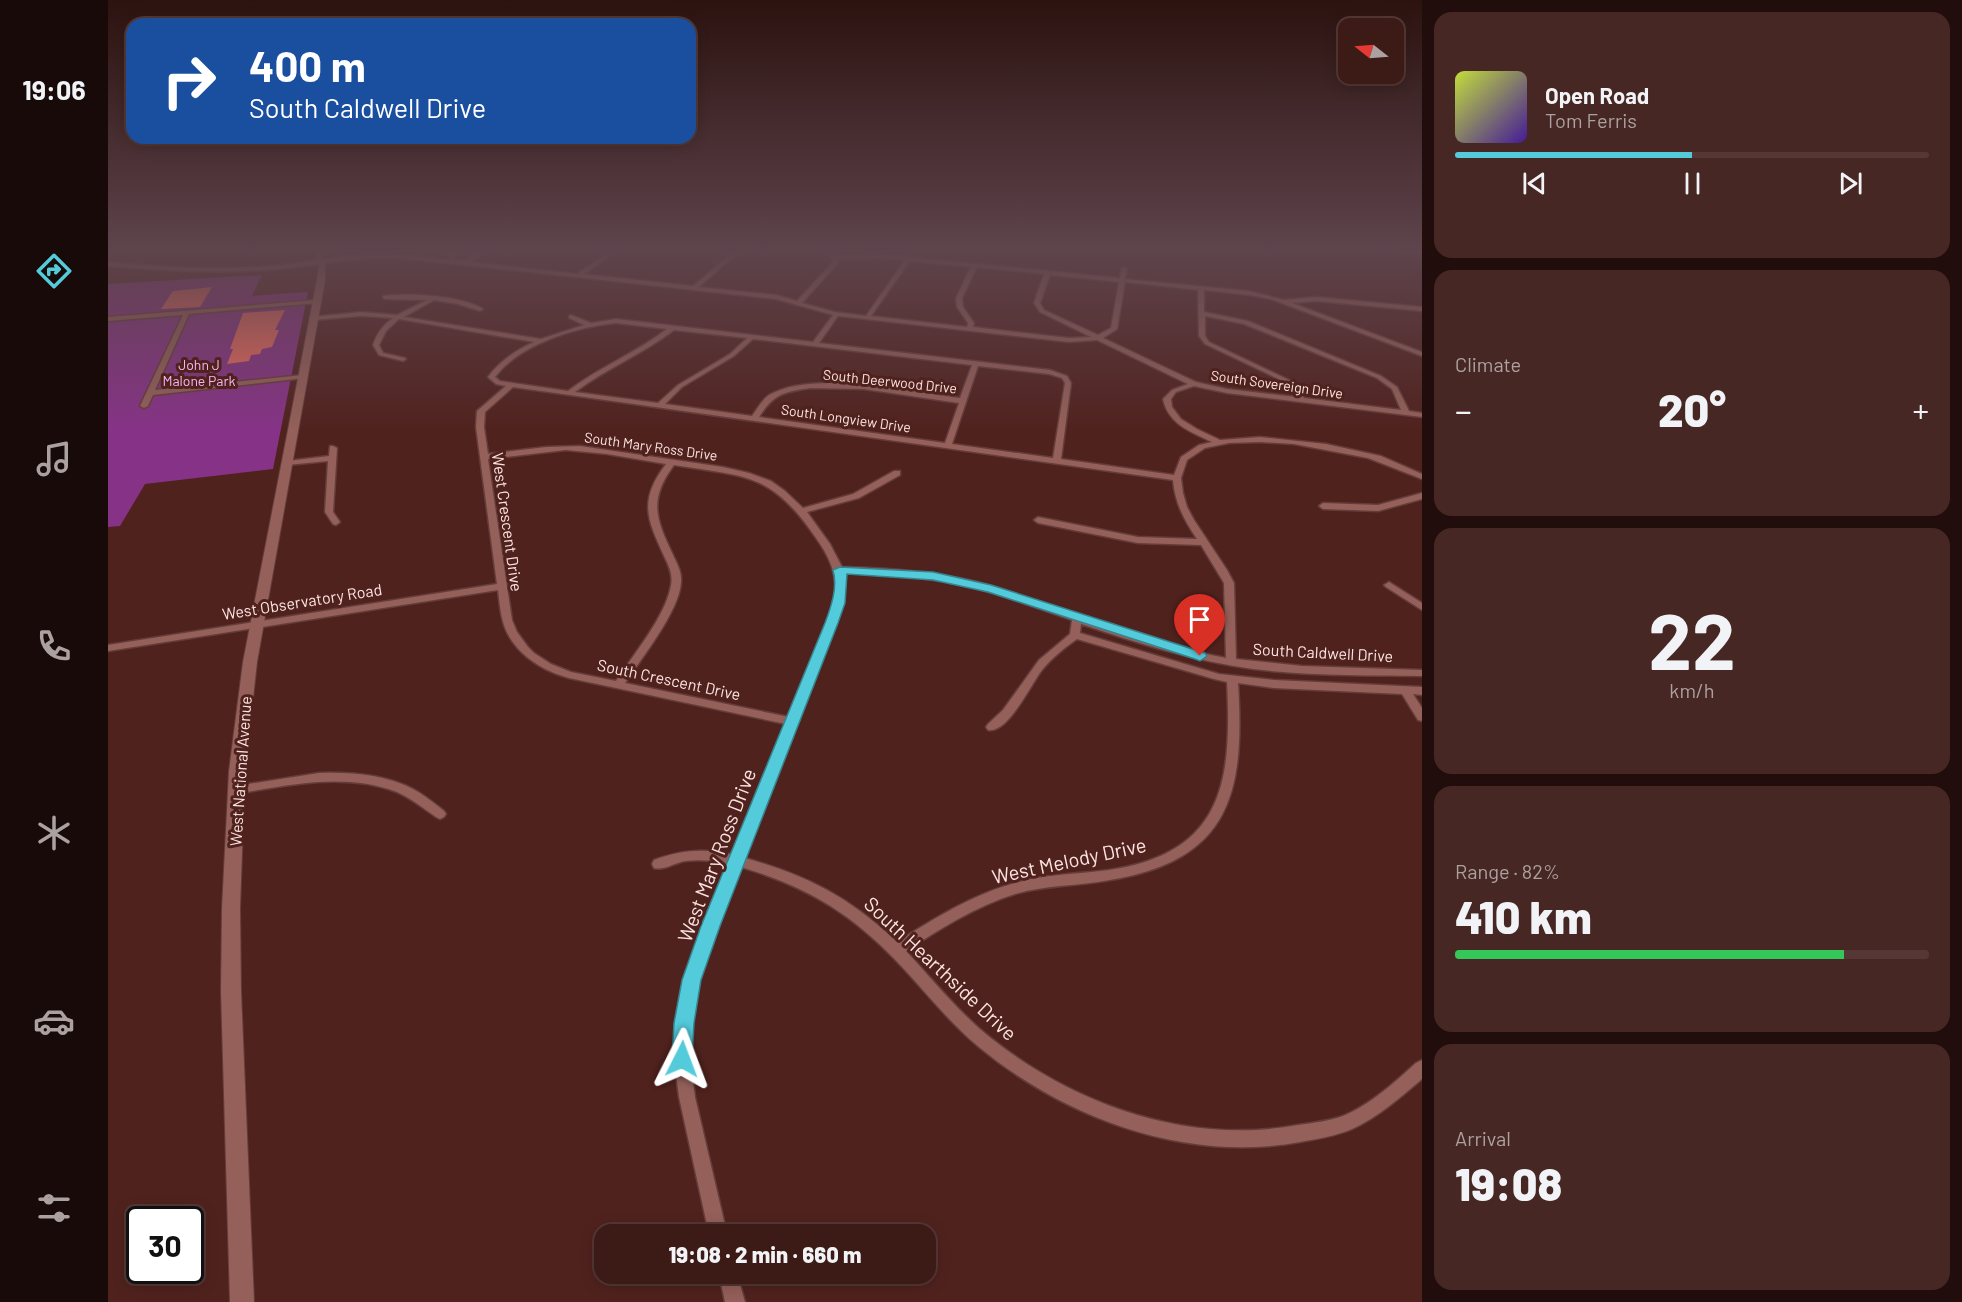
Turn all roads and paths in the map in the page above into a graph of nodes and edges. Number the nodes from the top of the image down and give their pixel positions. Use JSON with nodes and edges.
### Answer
{"nodes":[{"id":1,"x":225,"y":310,"type":"edge"},
{"id":2,"x":316,"y":310,"type":"edge"},
{"id":3,"x":413,"y":310,"type":"edge"},
{"id":4,"x":822,"y":310,"type":"edge"},
{"id":5,"x":873,"y":310,"type":"edge"},
{"id":6,"x":962,"y":310,"type":"edge"},
{"id":7,"x":1041,"y":310,"type":"edge"},
{"id":8,"x":1118,"y":310,"type":"edge"},
{"id":9,"x":1201,"y":310,"type":"edge"},
{"id":10,"x":1305,"y":310,"type":"edge"},
{"id":11,"x":187,"y":313,"type":"junction"},
{"id":12,"x":837,"y":314,"type":"junction"},
{"id":13,"x":1201,"y":314,"type":"junction"},
{"id":14,"x":571,"y":317,"type":"dead end"},
{"id":15,"x":398,"y":318,"type":"junction"},
{"id":16,"x":867,"y":318,"type":"junction"},
{"id":17,"x":108,"y":320,"type":"edge"},
{"id":18,"x":314,"y":321,"type":"junction"},
{"id":19,"x":588,"y":324,"type":"junction"},
{"id":20,"x":673,"y":327,"type":"junction"},
{"id":21,"x":969,"y":329,"type":"junction"},
{"id":22,"x":753,"y":336,"type":"junction"},
{"id":23,"x":1096,"y":338,"type":"junction"},
{"id":24,"x":541,"y":341,"type":"junction"},
{"id":25,"x":815,"y":344,"type":"junction"},
{"id":26,"x":1422,"y":354,"type":"edge"},
{"id":27,"x":403,"y":359,"type":"dead end"},
{"id":28,"x":976,"y":363,"type":"junction"},
{"id":29,"x":303,"y":377,"type":"junction"},
{"id":30,"x":1194,"y":384,"type":"junction"},
{"id":31,"x":512,"y":385,"type":"junction"},
{"id":32,"x":151,"y":393,"type":"junction"},
{"id":33,"x":569,"y":393,"type":"junction"},
{"id":34,"x":1301,"y":400,"type":"junction"},
{"id":35,"x":963,"y":401,"type":"junction"},
{"id":36,"x":144,"y":406,"type":"dead end"},
{"id":37,"x":659,"y":406,"type":"junction"},
{"id":38,"x":1406,"y":413,"type":"junction"},
{"id":39,"x":1422,"y":415,"type":"edge"},
{"id":40,"x":754,"y":419,"type":"junction"},
{"id":41,"x":1218,"y":442,"type":"junction"},
{"id":42,"x":948,"y":446,"type":"junction"},
{"id":43,"x":333,"y":448,"type":"dead end"},
{"id":44,"x":484,"y":457,"type":"junction"},
{"id":45,"x":331,"y":458,"type":"junction"},
{"id":46,"x":1057,"y":461,"type":"junction"},
{"id":47,"x":672,"y":462,"type":"junction"},
{"id":48,"x":287,"y":463,"type":"junction"},
{"id":49,"x":897,"y":473,"type":"dead end"},
{"id":50,"x":1422,"y":477,"type":"edge"},
{"id":51,"x":1177,"y":478,"type":"junction"},
{"id":52,"x":1422,"y":496,"type":"edge"},
{"id":53,"x":1323,"y":506,"type":"dead end"},
{"id":54,"x":801,"y":511,"type":"junction"},
{"id":55,"x":1038,"y":520,"type":"dead end"},
{"id":56,"x":336,"y":522,"type":"dead end"},
{"id":57,"x":1204,"y":542,"type":"junction"},
{"id":58,"x":840,"y":570,"type":"junction"},
{"id":59,"x":1389,"y":585,"type":"dead end"},
{"id":60,"x":502,"y":586,"type":"junction"},
{"id":61,"x":1422,"y":607,"type":"edge"},
{"id":62,"x":1077,"y":617,"type":"junction"},
{"id":63,"x":258,"y":624,"type":"junction"},
{"id":64,"x":1075,"y":635,"type":"junction"},
{"id":65,"x":108,"y":648,"type":"edge"},
{"id":66,"x":1231,"y":662,"type":"junction"},
{"id":67,"x":541,"y":663,"type":"joint"},
{"id":68,"x":1422,"y":673,"type":"edge"},
{"id":69,"x":1232,"y":680,"type":"junction"},
{"id":70,"x":618,"y":686,"type":"junction"},
{"id":71,"x":1407,"y":691,"type":"junction"},
{"id":72,"x":1422,"y":691,"type":"edge"},
{"id":73,"x":1422,"y":717,"type":"edge"},
{"id":74,"x":792,"y":721,"type":"junction"},
{"id":75,"x":992,"y":727,"type":"dead end"},
{"id":76,"x":236,"y":790,"type":"junction"},
{"id":77,"x":440,"y":814,"type":"dead end"},
{"id":78,"x":736,"y":861,"type":"junction"},
{"id":79,"x":659,"y":864,"type":"dead end"},
{"id":80,"x":895,"y":951,"type":"junction"},
{"id":81,"x":1422,"y":1068,"type":"edge"},
{"id":82,"x":716,"y":1224,"type":"edge"},
{"id":83,"x":730,"y":1284,"type":"edge"},
{"id":84,"x":242,"y":1302,"type":"edge"},
{"id":85,"x":735,"y":1302,"type":"edge"}],
"edges":[{"from":1,"to":11,"type":"street"},
{"from":2,"to":18,"type":"main road","name":"West National Avenue"},
{"from":3,"to":15,"type":"street"},
{"from":4,"to":12,"type":"street"},
{"from":5,"to":16,"type":"street"},
{"from":6,"to":21,"type":"street"},
{"from":7,"to":23,"type":"street","name":"South Sovereign Drive"},
{"from":8,"to":23,"type":"street"},
{"from":9,"to":13,"type":"street"},
{"from":10,"to":26,"type":"street"},
{"from":11,"to":17,"type":"street"},
{"from":11,"to":32,"type":"street"},
{"from":12,"to":16,"type":"street"},
{"from":12,"to":25,"type":"street"},
{"from":13,"to":34,"type":"street"},
{"from":13,"to":38,"type":"street"},
{"from":14,"to":19,"type":"street"},
{"from":15,"to":18,"type":"street"},
{"from":15,"to":24,"type":"street"},
{"from":15,"to":27,"type":"street"},
{"from":16,"to":21,"type":"street"},
{"from":18,"to":29,"type":"main road","name":"West National Avenue"},
{"from":19,"to":20,"type":"street"},
{"from":19,"to":24,"type":"street"},
{"from":20,"to":22,"type":"street"},
{"from":20,"to":33,"type":"street"},
{"from":21,"to":23,"type":"street"},
{"from":22,"to":25,"type":"street"},
{"from":22,"to":37,"type":"street"},
{"from":23,"to":30,"type":"street","name":"South Sovereign Drive"},
{"from":24,"to":31,"type":"street"},
{"from":25,"to":28,"type":"street"},
{"from":28,"to":35,"type":"street"},
{"from":28,"to":46,"type":"street"},
{"from":29,"to":32,"type":"street"},
{"from":29,"to":48,"type":"main road","name":"West National Avenue"},
{"from":30,"to":34,"type":"street","name":"South Sovereign Drive"},
{"from":30,"to":41,"type":"street"},
{"from":31,"to":33,"type":"street","name":"South Longview Drive"},
{"from":31,"to":44,"type":"street","name":"West Crescent Drive"},
{"from":32,"to":36,"type":"street"},
{"from":33,"to":37,"type":"street","name":"South Longview Drive"},
{"from":34,"to":38,"type":"street","name":"South Sovereign Drive"},
{"from":35,"to":40,"type":"street","name":"South Deerwood Drive"},
{"from":35,"to":42,"type":"street"},
{"from":37,"to":40,"type":"street","name":"South Longview Drive"},
{"from":38,"to":39,"type":"street","name":"South Sovereign Drive"},
{"from":40,"to":42,"type":"street","name":"South Longview Drive"},
{"from":41,"to":50,"type":"street"},
{"from":41,"to":51,"type":"street"},
{"from":42,"to":46,"type":"street","name":"South Longview Drive"},
{"from":43,"to":45,"type":"street"},
{"from":44,"to":47,"type":"street","name":"South Mary Ross Drive"},
{"from":44,"to":60,"type":"street","name":"West Crescent Drive"},
{"from":45,"to":48,"type":"street"},
{"from":45,"to":56,"type":"street"},
{"from":46,"to":51,"type":"street","name":"South Longview Drive"},
{"from":47,"to":54,"type":"street","name":"South Mary Ross Drive"},
{"from":47,"to":70,"type":"street"},
{"from":48,"to":63,"type":"main road","name":"West National Avenue"},
{"from":49,"to":54,"type":"street"},
{"from":51,"to":57,"type":"street"},
{"from":52,"to":53,"type":"street"},
{"from":54,"to":58,"type":"street"},
{"from":55,"to":57,"type":"street"},
{"from":57,"to":66,"type":"street"},
{"from":58,"to":62,"type":"street","name":"South Caldwell Drive"},
{"from":58,"to":74,"type":"street","name":"West Mary Ross Drive"},
{"from":59,"to":61,"type":"street"},
{"from":60,"to":63,"type":"street","name":"West Observatory Road"},
{"from":60,"to":67,"type":"street","name":"West Crescent Drive"},
{"from":62,"to":64,"type":"street"},
{"from":62,"to":66,"type":"street","name":"South Caldwell Drive"},
{"from":63,"to":65,"type":"street","name":"West Observatory Road"},
{"from":63,"to":76,"type":"main road","name":"West National Avenue"},
{"from":64,"to":69,"type":"street","name":"South Caldwell Drive"},
{"from":64,"to":75,"type":"street"},
{"from":66,"to":68,"type":"street","name":"South Caldwell Drive"},
{"from":67,"to":70,"type":"street","name":"South Crescent Drive"},
{"from":69,"to":71,"type":"street","name":"South Caldwell Drive"},
{"from":69,"to":80,"type":"street","name":"West Melody Drive"},
{"from":70,"to":74,"type":"street","name":"South Crescent Drive"},
{"from":71,"to":72,"type":"street","name":"South Caldwell Drive"},
{"from":71,"to":73,"type":"street"},
{"from":74,"to":78,"type":"street","name":"West Mary Ross Drive"},
{"from":76,"to":77,"type":"street"},
{"from":76,"to":84,"type":"main road","name":"West National Avenue"},
{"from":78,"to":79,"type":"street","name":"South Hearthside Drive"},
{"from":78,"to":80,"type":"street","name":"South Hearthside Drive"},
{"from":78,"to":82,"type":"street","name":"West Mary Ross Drive"},
{"from":80,"to":81,"type":"street","name":"South Hearthside Drive"},
{"from":83,"to":85,"type":"street"}]}
